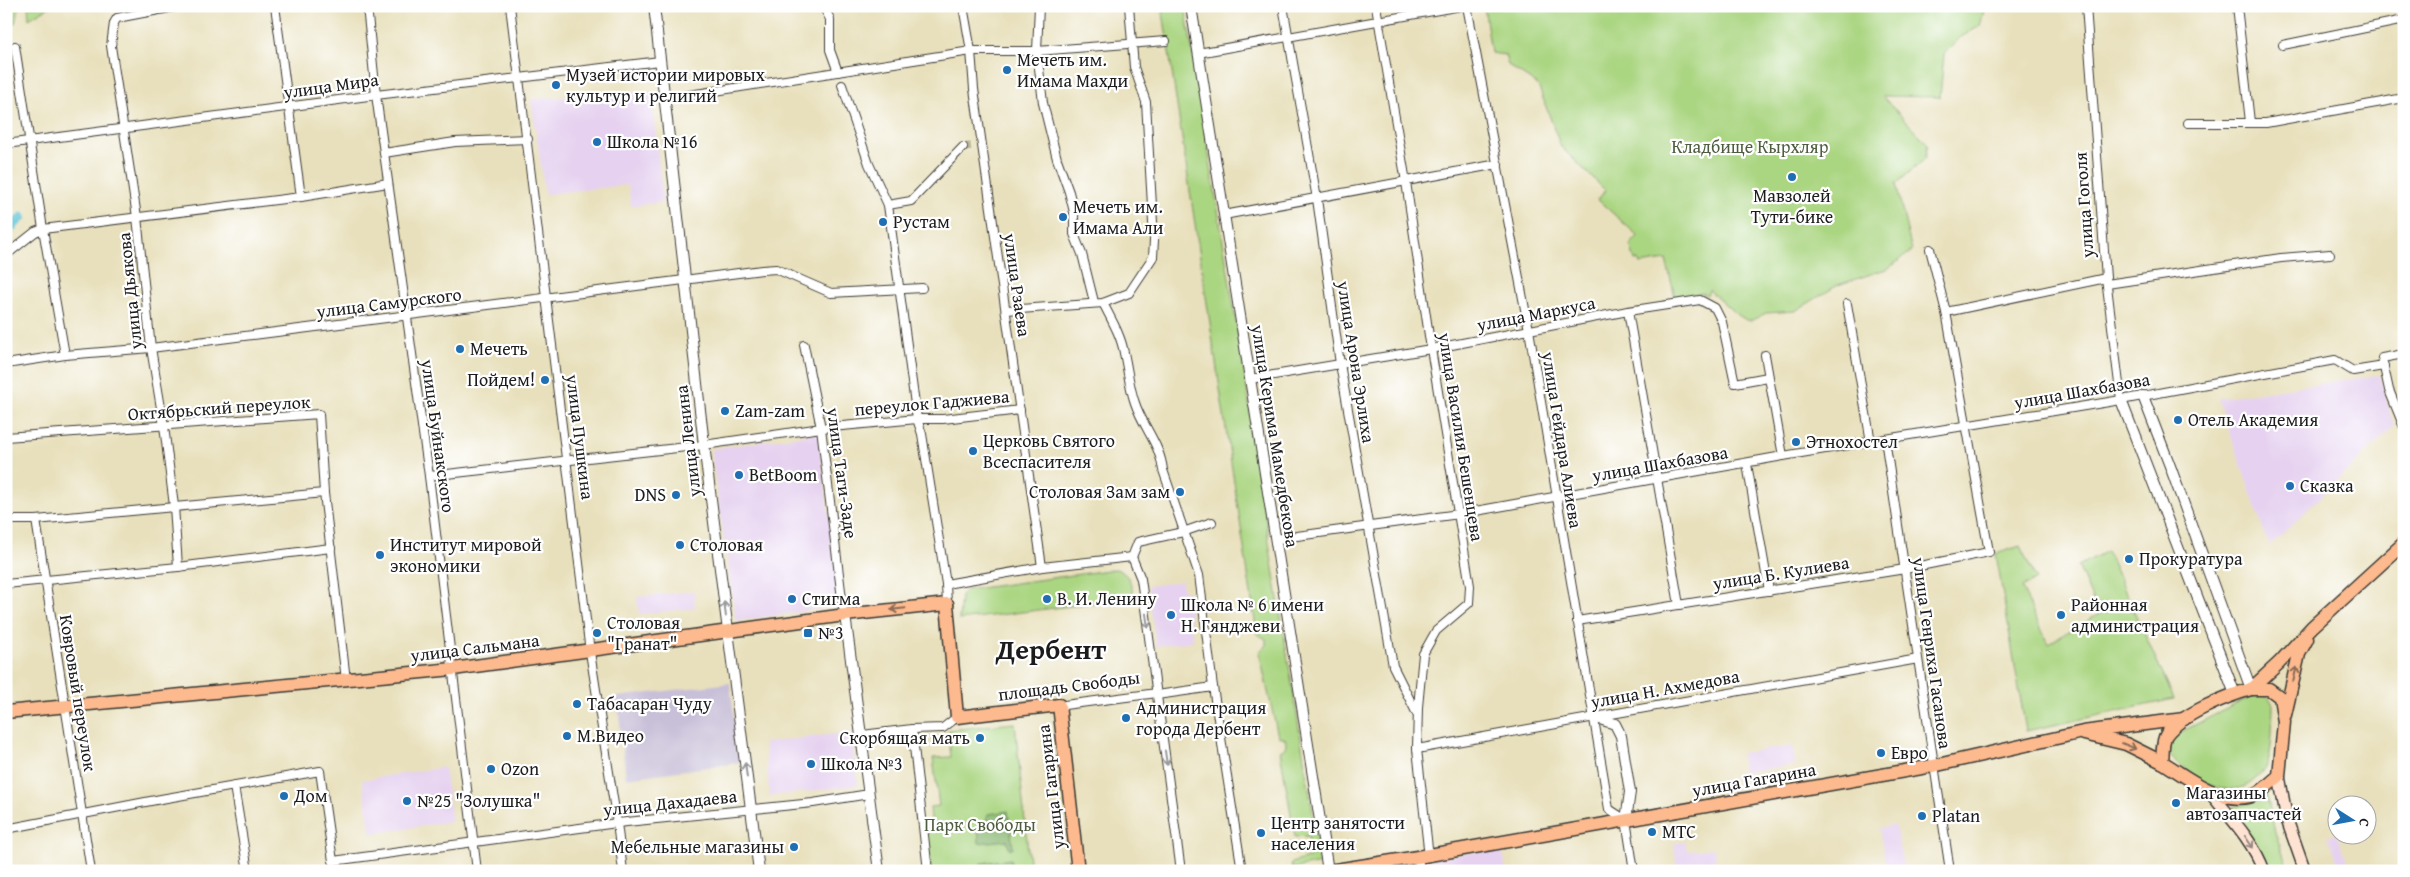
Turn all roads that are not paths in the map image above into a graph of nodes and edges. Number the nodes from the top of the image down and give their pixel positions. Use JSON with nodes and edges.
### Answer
{"nodes":[{"id":1,"x":180,"y":6,"type":"edge"},
{"id":2,"x":275,"y":6,"type":"edge"},
{"id":3,"x":367,"y":6,"type":"edge"},
{"id":4,"x":510,"y":6,"type":"edge"},
{"id":5,"x":654,"y":6,"type":"edge"},
{"id":6,"x":823,"y":6,"type":"edge"},
{"id":7,"x":963,"y":6,"type":"edge"},
{"id":8,"x":1039,"y":6,"type":"edge"},
{"id":9,"x":1129,"y":6,"type":"edge"},
{"id":10,"x":1191,"y":6,"type":"edge"},
{"id":11,"x":1283,"y":6,"type":"edge"},
{"id":12,"x":1376,"y":6,"type":"edge"},
{"id":13,"x":1461,"y":6,"type":"edge"},
{"id":14,"x":1468,"y":6,"type":"edge"},
{"id":15,"x":2086,"y":6,"type":"edge"},
{"id":16,"x":2237,"y":6,"type":"edge"},
{"id":17,"x":2404,"y":20,"type":"edge"},
{"id":18,"x":1379,"y":21,"type":"junction"},
{"id":19,"x":1288,"y":37,"type":"junction"},
{"id":20,"x":1166,"y":41,"type":"dead end"},
{"id":21,"x":1131,"y":45,"type":"junction"},
{"id":22,"x":2283,"y":45,"type":"dead end"},
{"id":23,"x":15,"y":46,"type":"dead end"},
{"id":24,"x":971,"y":51,"type":"junction"},
{"id":25,"x":1037,"y":51,"type":"junction"},
{"id":26,"x":1198,"y":53,"type":"junction"},
{"id":27,"x":660,"y":61,"type":"junction"},
{"id":28,"x":838,"y":72,"type":"junction"},
{"id":29,"x":520,"y":77,"type":"junction"},
{"id":30,"x":842,"y":85,"type":"dead end"},
{"id":31,"x":376,"y":95,"type":"junction"},
{"id":32,"x":2404,"y":98,"type":"edge"},
{"id":33,"x":664,"y":99,"type":"junction"},
{"id":34,"x":289,"y":107,"type":"junction"},
{"id":35,"x":2250,"y":122,"type":"junction"},
{"id":36,"x":2188,"y":123,"type":"dead end"},
{"id":37,"x":124,"y":129,"type":"junction"},
{"id":38,"x":30,"y":139,"type":"junction"},
{"id":39,"x":528,"y":139,"type":"junction"},
{"id":40,"x":6,"y":144,"type":"edge"},
{"id":41,"x":982,"y":145,"type":"junction"},
{"id":42,"x":972,"y":146,"type":"tunnel mouth"},
{"id":43,"x":963,"y":147,"type":"tunnel mouth"},
{"id":44,"x":384,"y":153,"type":"junction"},
{"id":45,"x":1498,"y":164,"type":"junction"},
{"id":46,"x":1406,"y":182,"type":"junction"},
{"id":47,"x":388,"y":183,"type":"junction"},
{"id":48,"x":301,"y":197,"type":"junction"},
{"id":49,"x":1317,"y":199,"type":"junction"},
{"id":50,"x":888,"y":205,"type":"junction"},
{"id":51,"x":1224,"y":215,"type":"junction"},
{"id":52,"x":137,"y":216,"type":"junction"},
{"id":53,"x":43,"y":229,"type":"junction"},
{"id":54,"x":1930,"y":249,"type":"dead end"},
{"id":55,"x":2330,"y":254,"type":"dead end"},
{"id":56,"x":6,"y":255,"type":"edge"},
{"id":57,"x":685,"y":280,"type":"junction"},
{"id":58,"x":2106,"y":281,"type":"junction"},
{"id":59,"x":922,"y":288,"type":"dead end"},
{"id":60,"x":901,"y":290,"type":"junction"},
{"id":61,"x":547,"y":298,"type":"junction"},
{"id":62,"x":1094,"y":302,"type":"junction"},
{"id":63,"x":1104,"y":303,"type":"junction"},
{"id":64,"x":1847,"y":304,"type":"dead end"},
{"id":65,"x":1006,"y":310,"type":"junction"},
{"id":66,"x":1628,"y":311,"type":"junction"},
{"id":67,"x":1946,"y":312,"type":"junction"},
{"id":68,"x":407,"y":316,"type":"junction"},
{"id":69,"x":1529,"y":330,"type":"junction"},
{"id":70,"x":804,"y":344,"type":"dead end"},
{"id":71,"x":151,"y":348,"type":"junction"},
{"id":72,"x":1431,"y":349,"type":"junction"},
{"id":73,"x":2404,"y":354,"type":"edge"},
{"id":74,"x":65,"y":355,"type":"junction"},
{"id":75,"x":1765,"y":355,"type":"dead end"},
{"id":76,"x":2383,"y":362,"type":"junction"},
{"id":77,"x":6,"y":364,"type":"edge"},
{"id":78,"x":1340,"y":364,"type":"junction"},
{"id":79,"x":1768,"y":377,"type":"junction"},
{"id":80,"x":1250,"y":379,"type":"junction"},
{"id":81,"x":2143,"y":396,"type":"junction"},
{"id":82,"x":2121,"y":400,"type":"junction"},
{"id":83,"x":1020,"y":410,"type":"junction"},
{"id":84,"x":917,"y":419,"type":"junction"},
{"id":85,"x":164,"y":426,"type":"junction"},
{"id":86,"x":1965,"y":426,"type":"junction"},
{"id":87,"x":2404,"y":427,"type":"edge"},
{"id":88,"x":820,"y":428,"type":"junction"},
{"id":89,"x":6,"y":437,"type":"edge"},
{"id":90,"x":1884,"y":439,"type":"junction"},
{"id":91,"x":1871,"y":442,"type":"junction"},
{"id":92,"x":704,"y":445,"type":"junction"},
{"id":93,"x":1783,"y":456,"type":"junction"},
{"id":94,"x":568,"y":460,"type":"junction"},
{"id":95,"x":1747,"y":464,"type":"junction"},
{"id":96,"x":429,"y":476,"type":"junction"},
{"id":97,"x":1656,"y":480,"type":"junction"},
{"id":98,"x":324,"y":493,"type":"junction"},
{"id":99,"x":1556,"y":497,"type":"junction"},
{"id":100,"x":174,"y":506,"type":"junction"},
{"id":101,"x":1459,"y":514,"type":"junction"},
{"id":102,"x":6,"y":520,"type":"edge"},
{"id":103,"x":36,"y":520,"type":"junction"},
{"id":104,"x":1212,"y":522,"type":"dead end"},
{"id":105,"x":1367,"y":527,"type":"junction"},
{"id":106,"x":1182,"y":532,"type":"junction"},
{"id":107,"x":1275,"y":539,"type":"junction"},
{"id":108,"x":2403,"y":545,"type":"edge"},
{"id":109,"x":331,"y":548,"type":"junction"},
{"id":110,"x":1132,"y":557,"type":"junction"},
{"id":111,"x":178,"y":568,"type":"junction"},
{"id":112,"x":1042,"y":568,"type":"junction"},
{"id":113,"x":1905,"y":569,"type":"junction"},
{"id":114,"x":44,"y":580,"type":"junction"},
{"id":115,"x":6,"y":584,"type":"edge"},
{"id":116,"x":946,"y":584,"type":"junction"},
{"id":117,"x":1769,"y":591,"type":"junction"},
{"id":118,"x":947,"y":604,"type":"junction"},
{"id":119,"x":1679,"y":605,"type":"junction"},
{"id":120,"x":844,"y":611,"type":"junction"},
{"id":121,"x":1577,"y":621,"type":"junction"},
{"id":122,"x":2312,"y":627,"type":"junction"},
{"id":123,"x":728,"y":633,"type":"junction"},
{"id":124,"x":590,"y":652,"type":"junction"},
{"id":125,"x":1918,"y":659,"type":"junction"},
{"id":126,"x":453,"y":669,"type":"junction"},
{"id":127,"x":346,"y":680,"type":"junction"},
{"id":128,"x":1213,"y":687,"type":"junction"},
{"id":129,"x":2251,"y":689,"type":"junction"},
{"id":130,"x":1157,"y":694,"type":"junction"},
{"id":131,"x":2235,"y":694,"type":"junction"},
{"id":132,"x":1058,"y":706,"type":"junction"},
{"id":133,"x":64,"y":707,"type":"junction"},
{"id":134,"x":6,"y":712,"type":"edge"},
{"id":135,"x":1418,"y":716,"type":"junction"},
{"id":136,"x":1594,"y":717,"type":"junction"},
{"id":137,"x":956,"y":718,"type":"junction"},
{"id":138,"x":2184,"y":718,"type":"junction"},
{"id":139,"x":2284,"y":722,"type":"junction"},
{"id":140,"x":912,"y":729,"type":"junction"},
{"id":141,"x":862,"y":735,"type":"junction"},
{"id":142,"x":1417,"y":749,"type":"junction"},
{"id":143,"x":2162,"y":762,"type":"junction"},
{"id":144,"x":1933,"y":767,"type":"junction"},
{"id":145,"x":2279,"y":776,"type":"junction"},
{"id":146,"x":234,"y":786,"type":"junction"},
{"id":147,"x":2208,"y":790,"type":"junction"},
{"id":148,"x":869,"y":794,"type":"junction"},
{"id":149,"x":751,"y":809,"type":"junction"},
{"id":150,"x":83,"y":816,"type":"junction"},
{"id":151,"x":1626,"y":821,"type":"junction"},
{"id":152,"x":617,"y":823,"type":"junction"},
{"id":153,"x":6,"y":829,"type":"edge"},
{"id":154,"x":474,"y":844,"type":"junction"},
{"id":155,"x":1423,"y":860,"type":"edge"},
{"id":156,"x":91,"y":871,"type":"edge"},
{"id":157,"x":248,"y":871,"type":"edge"},
{"id":158,"x":478,"y":871,"type":"edge"},
{"id":159,"x":622,"y":871,"type":"edge"},
{"id":160,"x":758,"y":871,"type":"edge"},
{"id":161,"x":879,"y":871,"type":"edge"},
{"id":162,"x":928,"y":871,"type":"edge"},
{"id":163,"x":1077,"y":871,"type":"edge"},
{"id":164,"x":1181,"y":871,"type":"edge"},
{"id":165,"x":1242,"y":871,"type":"edge"},
{"id":166,"x":1328,"y":871,"type":"edge"},
{"id":167,"x":1342,"y":871,"type":"edge"},
{"id":168,"x":1634,"y":871,"type":"edge"},
{"id":169,"x":1950,"y":871,"type":"edge"},
{"id":170,"x":2264,"y":871,"type":"edge"},
{"id":171,"x":2305,"y":871,"type":"edge"}],
"edges":[{"from":1,"to":37,"type":"street","name":"улица Дьякова"},
{"from":2,"to":34,"type":"street"},
{"from":3,"to":31,"type":"street","name":"улица Буйнакского"},
{"from":4,"to":29,"type":"street","name":"улица Пушкина"},
{"from":5,"to":27,"type":"street","name":"улица Ленина"},
{"from":6,"to":28,"type":"street"},
{"from":7,"to":24,"type":"street","name":"улица Рзаева"},
{"from":8,"to":25,"type":"street"},
{"from":9,"to":21,"type":"street"},
{"from":10,"to":26,"type":"street","name":"улица Керима Мамедбекова"},
{"from":11,"to":19,"type":"street","name":"улица Арона Эрлиха"},
{"from":12,"to":18,"type":"street","name":"улица Василия Бешенцева"},
{"from":13,"to":18,"type":"street"},
{"from":14,"to":45,"type":"street","name":"улица Гейдара Алиева"},
{"from":15,"to":58,"type":"street","name":"улица Гоголя"},
{"from":16,"to":35,"type":"street"},
{"from":17,"to":22,"type":"street"},
{"from":18,"to":19,"type":"street"},
{"from":18,"to":46,"type":"street","name":"улица Василия Бешенцева"},
{"from":19,"to":26,"type":"street"},
{"from":19,"to":49,"type":"street","name":"улица Арона Эрлиха"},
{"from":20,"to":21,"type":"street"},
{"from":21,"to":25,"type":"street"},
{"from":21,"to":63,"type":"street"},
{"from":23,"to":38,"type":"street"},
{"from":24,"to":25,"type":"street"},
{"from":24,"to":28,"type":"street"},
{"from":24,"to":41,"type":"street","name":"улица Рзаева"},
{"from":25,"to":62,"type":"street"},
{"from":26,"to":51,"type":"street","name":"улица Керима Мамедбекова"},
{"from":27,"to":29,"type":"street","name":"улица Мира"},
{"from":27,"to":33,"type":"street","name":"улица Ленина"},
{"from":28,"to":33,"type":"street"},
{"from":29,"to":31,"type":"street","name":"улица Мира"},
{"from":29,"to":39,"type":"street","name":"улица Пушкина"},
{"from":30,"to":50,"type":"street"},
{"from":31,"to":34,"type":"street","name":"улица Мира"},
{"from":31,"to":44,"type":"street","name":"улица Буйнакского"},
{"from":32,"to":35,"type":"street"},
{"from":33,"to":57,"type":"street","name":"улица Ленина"},
{"from":34,"to":37,"type":"street","name":"улица Мира"},
{"from":34,"to":48,"type":"street"},
{"from":35,"to":36,"type":"street"},
{"from":37,"to":38,"type":"street","name":"улица Мира"},
{"from":37,"to":52,"type":"street","name":"улица Дьякова"},
{"from":38,"to":40,"type":"street","name":"улица Мира"},
{"from":38,"to":53,"type":"street"},
{"from":39,"to":44,"type":"street"},
{"from":39,"to":61,"type":"street","name":"улица Пушкина"},
{"from":41,"to":42,"type":"street"},
{"from":41,"to":65,"type":"street","name":"улица Рзаева"},
{"from":43,"to":50,"type":"street"},
{"from":44,"to":47,"type":"street","name":"улица Буйнакского"},
{"from":45,"to":46,"type":"street"},
{"from":45,"to":69,"type":"street","name":"улица Гейдара Алиева"},
{"from":46,"to":49,"type":"street"},
{"from":46,"to":72,"type":"street","name":"улица Василия Бешенцева"},
{"from":47,"to":48,"type":"street"},
{"from":47,"to":68,"type":"street","name":"улица Буйнакского"},
{"from":48,"to":52,"type":"street"},
{"from":49,"to":51,"type":"street"},
{"from":49,"to":78,"type":"street","name":"улица Арона Эрлиха"},
{"from":50,"to":60,"type":"street"},
{"from":51,"to":80,"type":"street","name":"улица Керима Мамедбекова"},
{"from":52,"to":53,"type":"street"},
{"from":52,"to":71,"type":"street","name":"улица Дьякова"},
{"from":53,"to":56,"type":"street"},
{"from":53,"to":74,"type":"street"},
{"from":54,"to":67,"type":"street"},
{"from":55,"to":58,"type":"street"},
{"from":57,"to":60,"type":"street","name":"улица Самурского"},
{"from":57,"to":61,"type":"street","name":"улица Самурского"},
{"from":57,"to":92,"type":"street","name":"улица Ленина"},
{"from":58,"to":67,"type":"street"},
{"from":58,"to":82,"type":"street","name":"улица Гоголя"},
{"from":59,"to":60,"type":"street"},
{"from":60,"to":84,"type":"street"},
{"from":61,"to":68,"type":"street","name":"улица Самурского"},
{"from":61,"to":94,"type":"street","name":"улица Пушкина"},
{"from":62,"to":63,"type":"street"},
{"from":62,"to":65,"type":"street"},
{"from":63,"to":106,"type":"street"},
{"from":64,"to":91,"type":"street"},
{"from":65,"to":83,"type":"street","name":"улица Рзаева"},
{"from":66,"to":69,"type":"street","name":"улица Маркуса"},
{"from":66,"to":79,"type":"street","name":"улица Маркуса"},
{"from":66,"to":97,"type":"street"},
{"from":67,"to":86,"type":"street"},
{"from":68,"to":71,"type":"street","name":"улица Самурского"},
{"from":68,"to":96,"type":"street","name":"улица Буйнакского"},
{"from":69,"to":72,"type":"street","name":"улица Маркуса"},
{"from":69,"to":99,"type":"street","name":"улица Гейдара Алиева"},
{"from":70,"to":88,"type":"street","name":"улица Таги-Заде"},
{"from":71,"to":74,"type":"street","name":"улица Самурского"},
{"from":71,"to":85,"type":"street","name":"улица Дьякова"},
{"from":72,"to":78,"type":"street","name":"улица Маркуса"},
{"from":72,"to":101,"type":"street","name":"улица Василия Бешенцева"},
{"from":73,"to":76,"type":"street","name":"улица Шахбазова"},
{"from":74,"to":77,"type":"street","name":"улица Самурского"},
{"from":75,"to":79,"type":"street"},
{"from":76,"to":81,"type":"street","name":"улица Шахбазова"},
{"from":76,"to":87,"type":"street"},
{"from":78,"to":80,"type":"street","name":"улица Маркуса"},
{"from":78,"to":105,"type":"street","name":"улица Арона Эрлиха"},
{"from":79,"to":93,"type":"street"},
{"from":80,"to":107,"type":"street","name":"улица Керима Мамедбекова"},
{"from":81,"to":82,"type":"street","name":"улица Шахбазова"},
{"from":81,"to":129,"type":"street"},
{"from":82,"to":86,"type":"street","name":"улица Шахбазова"},
{"from":82,"to":131,"type":"street"},
{"from":83,"to":84,"type":"street","name":"переулок Гаджиева"},
{"from":83,"to":112,"type":"street","name":"улица Рзаева"},
{"from":84,"to":88,"type":"street","name":"переулок Гаджиева"},
{"from":84,"to":116,"type":"street"},
{"from":85,"to":89,"type":"street","name":"Октябрьский переулок"},
{"from":85,"to":98,"type":"street","name":"Октябрьский переулок"},
{"from":85,"to":100,"type":"street","name":"улица Дьякова"},
{"from":86,"to":90,"type":"street","name":"улица Шахбазова"},
{"from":86,"to":113,"type":"street","name":"улица Б. Кулиева"},
{"from":88,"to":92,"type":"street","name":"переулок Гаджиева"},
{"from":88,"to":120,"type":"street","name":"улица Таги-Заде"},
{"from":90,"to":91,"type":"street","name":"улица Шахбазова"},
{"from":90,"to":113,"type":"street","name":"улица Генриха Гасанова"},
{"from":91,"to":93,"type":"street","name":"улица Шахбазова"},
{"from":92,"to":94,"type":"street","name":"переулок Гаджиева"},
{"from":123,"to":92,"type":"street","name":"улица Ленина","one_way":true},
{"from":93,"to":95,"type":"street","name":"улица Шахбазова"},
{"from":94,"to":96,"type":"street","name":"переулок Гаджиева"},
{"from":94,"to":124,"type":"street","name":"улица Пушкина"},
{"from":95,"to":97,"type":"street","name":"улица Шахбазова"},
{"from":95,"to":117,"type":"street"},
{"from":96,"to":126,"type":"street","name":"улица Буйнакского"},
{"from":97,"to":99,"type":"street","name":"улица Шахбазова"},
{"from":97,"to":119,"type":"street"},
{"from":98,"to":100,"type":"street"},
{"from":98,"to":109,"type":"street","name":"Октябрьский переулок"},
{"from":99,"to":101,"type":"street","name":"улица Шахбазова"},
{"from":99,"to":121,"type":"street","name":"улица Гейдара Алиева"},
{"from":100,"to":103,"type":"street"},
{"from":100,"to":111,"type":"street","name":"улица Дьякова"},
{"from":101,"to":105,"type":"street","name":"улица Шахбазова"},
{"from":101,"to":135,"type":"street","name":"улица Василия Бешенцева"},
{"from":102,"to":103,"type":"street"},
{"from":103,"to":114,"type":"street","name":"Ковровый переулок"},
{"from":104,"to":106,"type":"street"},
{"from":105,"to":107,"type":"street","name":"улица Шахбазова"},
{"from":105,"to":135,"type":"street","name":"улица Арона Эрлиха"},
{"from":106,"to":110,"type":"street"},
{"from":106,"to":128,"type":"street"},
{"from":107,"to":166,"type":"street","name":"улица Керима Мамедбекова"},
{"from":108,"to":122,"type":"main road"},
{"from":109,"to":111,"type":"street"},
{"from":109,"to":127,"type":"street","name":"Октябрьский переулок"},
{"from":110,"to":112,"type":"street"},
{"from":110,"to":130,"type":"street","name":"площадь Свободы","one_way":true},
{"from":111,"to":114,"type":"street"},
{"from":112,"to":116,"type":"street"},
{"from":113,"to":117,"type":"street","name":"улица Б. Кулиева"},
{"from":113,"to":125,"type":"street","name":"улица Генриха Гасанова"},
{"from":114,"to":115,"type":"street"},
{"from":114,"to":133,"type":"street","name":"Ковровый переулок"},
{"from":116,"to":118,"type":"street"},
{"from":117,"to":119,"type":"street","name":"улица Б. Кулиева"},
{"from":118,"to":120,"type":"main road","name":"улица Сальмана","one_way":true},
{"from":118,"to":137,"type":"main road"},
{"from":119,"to":121,"type":"street","name":"улица Б. Кулиева"},
{"from":120,"to":123,"type":"main road","name":"улица Сальмана"},
{"from":120,"to":141,"type":"street","name":"улица Таги-Заде"},
{"from":121,"to":136,"type":"street","name":"улица Гейдара Алиева"},
{"from":122,"to":129,"type":"main road"},
{"from":139,"to":122,"type":"main road","one_way":true},
{"from":123,"to":124,"type":"main road","name":"улица Сальмана"},
{"from":149,"to":123,"type":"street","name":"улица Ленина","one_way":true},
{"from":124,"to":126,"type":"main road","name":"улица Сальмана"},
{"from":124,"to":152,"type":"street","name":"улица Пушкина"},
{"from":125,"to":136,"type":"street","name":"улица Н. Ахмедова"},
{"from":125,"to":144,"type":"street","name":"улица Генриха Гасанова"},
{"from":126,"to":127,"type":"main road","name":"улица Сальмана"},
{"from":126,"to":154,"type":"street","name":"улица Буйнакского"},
{"from":127,"to":133,"type":"main road","name":"улица Сальмана"},
{"from":128,"to":130,"type":"street"},
{"from":128,"to":165,"type":"street"},
{"from":129,"to":131,"type":"main road"},
{"from":129,"to":139,"type":"main road"},
{"from":130,"to":132,"type":"street","name":"площадь Свободы"},
{"from":130,"to":164,"type":"street","one_way":true},
{"from":131,"to":138,"type":"main road"},
{"from":132,"to":137,"type":"main road","name":"площадь Свободы"},
{"from":132,"to":163,"type":"main road"},
{"from":133,"to":134,"type":"main road","name":"улица Сальмана"},
{"from":133,"to":150,"type":"street","name":"Ковровый переулок"},
{"from":135,"to":142,"type":"street","name":"улица Василия Бешенцева"},
{"from":136,"to":142,"type":"street","name":"улица Н. Ахмедова"},
{"from":136,"to":151,"type":"street","name":"улица Гейдара Алиева"},
{"from":136,"to":151,"type":"street"},
{"from":137,"to":140,"type":"street"},
{"from":138,"to":143,"type":"main road"},
{"from":138,"to":144,"type":"main road","name":"улица Гагарина"},
{"from":139,"to":145,"type":"main road"},
{"from":140,"to":141,"type":"street"},
{"from":140,"to":162,"type":"street"},
{"from":141,"to":148,"type":"street","name":"улица Таги-Заде"},
{"from":142,"to":155,"type":"street","name":"улица Василия Бешенцева"},
{"from":144,"to":143,"type":"main road","name":"улица Гагарина","one_way":true},
{"from":143,"to":147,"type":"main road"},
{"from":144,"to":151,"type":"main road","name":"улица Гагарина"},
{"from":144,"to":169,"type":"street","name":"улица Генриха Гасанова"},
{"from":145,"to":147,"type":"main road"},
{"from":145,"to":171,"type":"main road"},
{"from":146,"to":150,"type":"street"},
{"from":146,"to":154,"type":"street","name":"улица Дахадаева"},
{"from":146,"to":157,"type":"street"},
{"from":147,"to":170,"type":"main road","one_way":true},
{"from":148,"to":149,"type":"street","name":"улица Дахадаева"},
{"from":148,"to":161,"type":"street","name":"улица Таги-Заде"},
{"from":149,"to":152,"type":"street","name":"улица Дахадаева"},
{"from":149,"to":160,"type":"street","name":"улица Ленина"},
{"from":150,"to":153,"type":"street"},
{"from":150,"to":156,"type":"street","name":"Ковровый переулок"},
{"from":151,"to":155,"type":"main road","name":"улица Гагарина"},
{"from":151,"to":168,"type":"street"},
{"from":152,"to":154,"type":"street","name":"улица Дахадаева"},
{"from":152,"to":159,"type":"street","name":"улица Пушкина"},
{"from":154,"to":158,"type":"street","name":"улица Буйнакского"},
{"from":155,"to":166,"type":"main road","name":"улица Гагарина"},
{"from":155,"to":167,"type":"main road","name":"улица Гагарина"}]}
